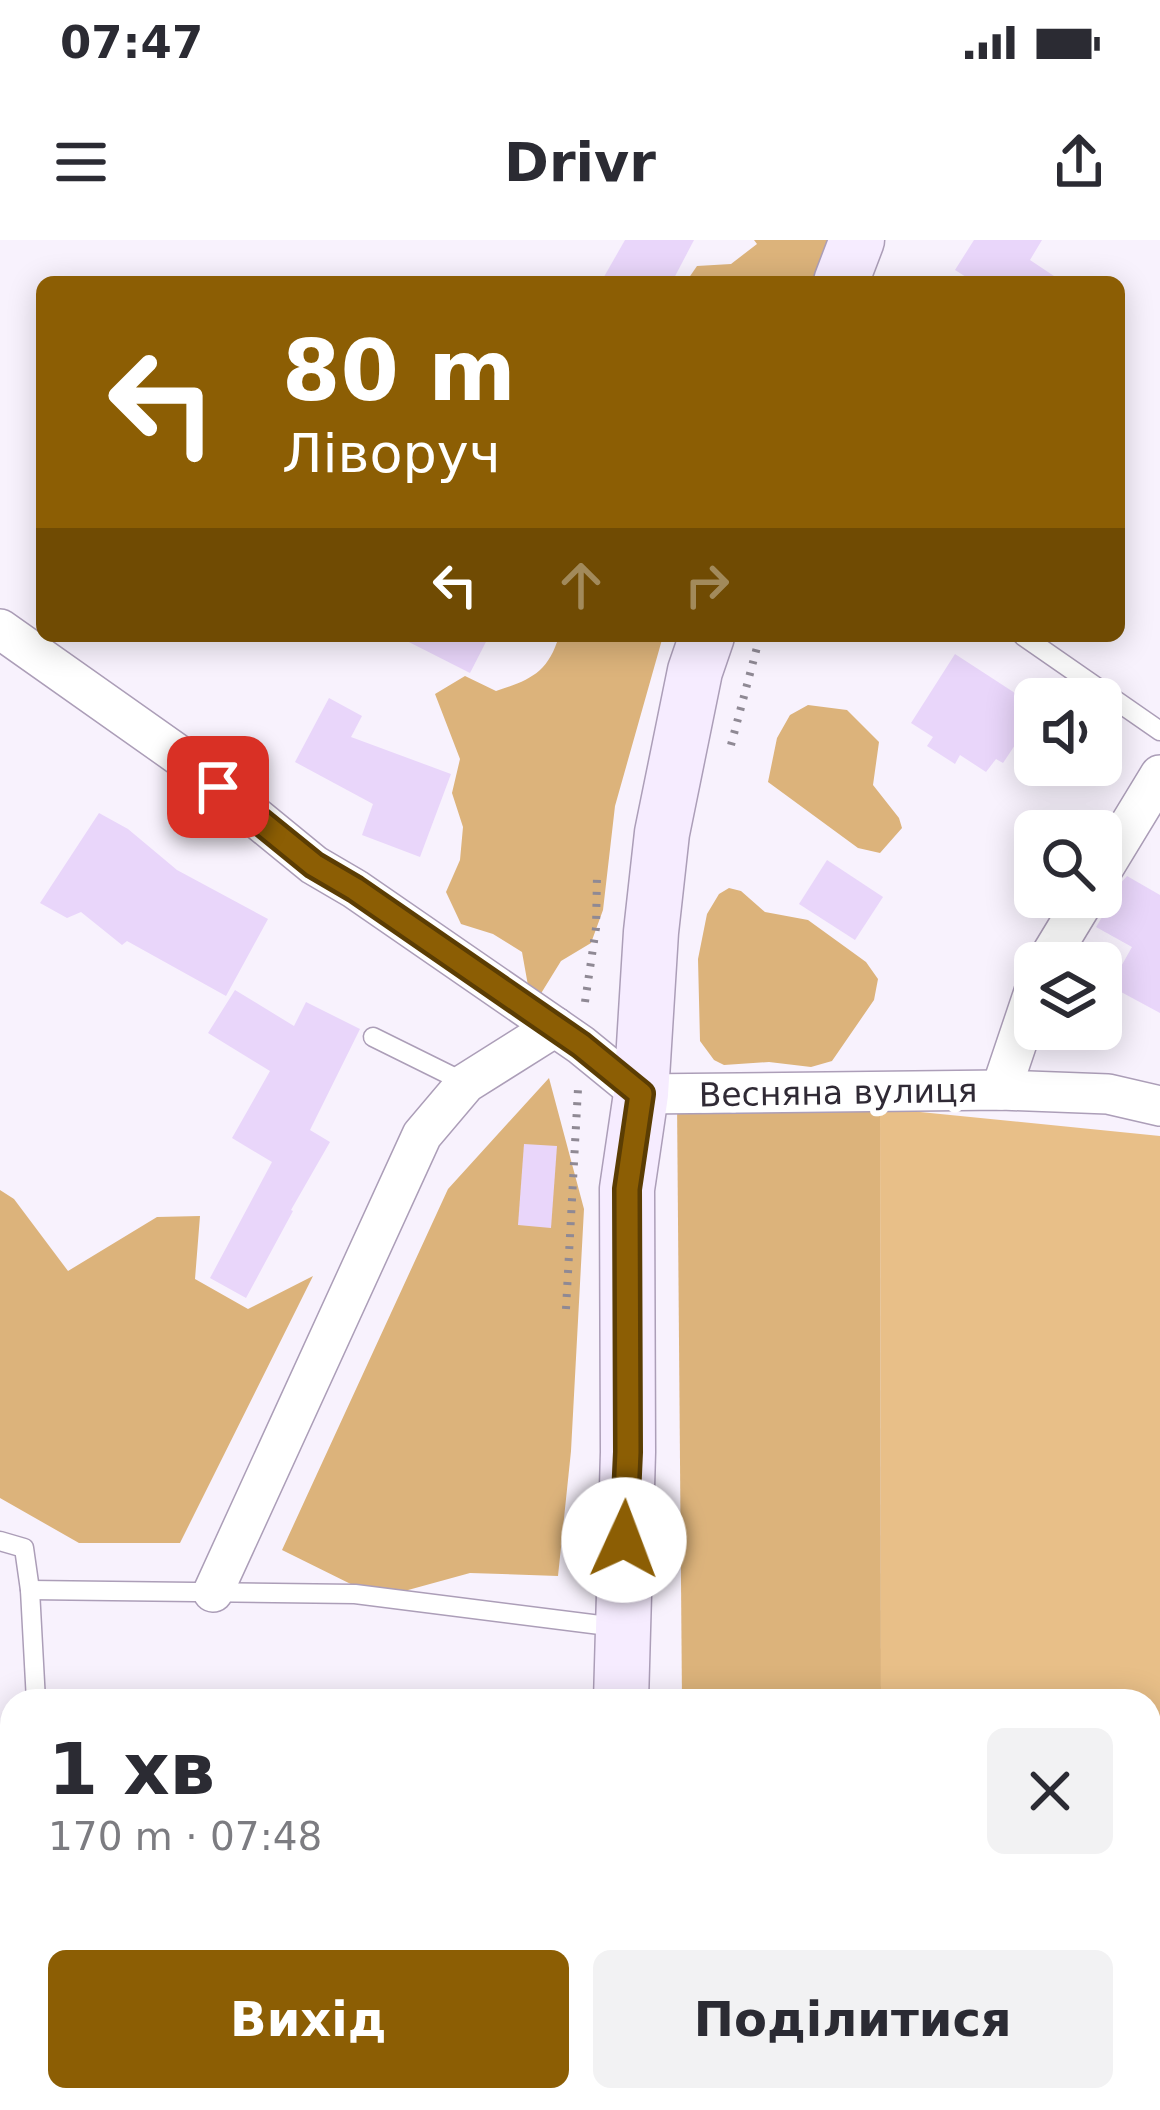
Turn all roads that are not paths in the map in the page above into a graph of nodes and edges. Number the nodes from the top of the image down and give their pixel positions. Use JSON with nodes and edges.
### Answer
{"nodes":[{"id":1,"x":857,"y":240,"type":"edge"},
{"id":2,"x":844,"y":276,"type":"edge"},
{"id":3,"x":0,"y":628,"type":"edge"},
{"id":4,"x":705,"y":642,"type":"edge"},
{"id":5,"x":1032,"y":642,"type":"edge"},
{"id":6,"x":1160,"y":731,"type":"edge"},
{"id":7,"x":1160,"y":775,"type":"edge"},
{"id":8,"x":1122,"y":837,"type":"edge"},
{"id":9,"x":555,"y":1027,"type":"junction"},
{"id":10,"x":373,"y":1036,"type":"dead end"},
{"id":11,"x":1014,"y":1050,"type":"edge"},
{"id":12,"x":466,"y":1083,"type":"junction"},
{"id":13,"x":1000,"y":1090,"type":"junction"},
{"id":14,"x":641,"y":1094,"type":"junction"},
{"id":15,"x":1160,"y":1106,"type":"edge"},
{"id":16,"x":0,"y":1541,"type":"edge"},
{"id":17,"x":29,"y":1590,"type":"junction"},
{"id":18,"x":213,"y":1592,"type":"junction"},
{"id":19,"x":621,"y":1628,"type":"junction"},
{"id":20,"x":35,"y":1689,"type":"edge"},
{"id":21,"x":621,"y":1689,"type":"edge"}],
"edges":[{"from":1,"to":2,"type":"main road"},
{"from":3,"to":9,"type":"street"},
{"from":4,"to":14,"type":"main road"},
{"from":5,"to":6,"type":"lane"},
{"from":7,"to":8,"type":"street"},
{"from":9,"to":12,"type":"street"},
{"from":9,"to":14,"type":"street"},
{"from":10,"to":12,"type":"lane"},
{"from":11,"to":13,"type":"street","name":"Весняна вулиця"},
{"from":12,"to":18,"type":"street"},
{"from":13,"to":14,"type":"street","name":"Весняна вулиця"},
{"from":13,"to":15,"type":"street"},
{"from":14,"to":19,"type":"main road"},
{"from":16,"to":17,"type":"lane"},
{"from":17,"to":18,"type":"lane"},
{"from":17,"to":20,"type":"lane"},
{"from":18,"to":19,"type":"lane"},
{"from":19,"to":21,"type":"main road"}]}
